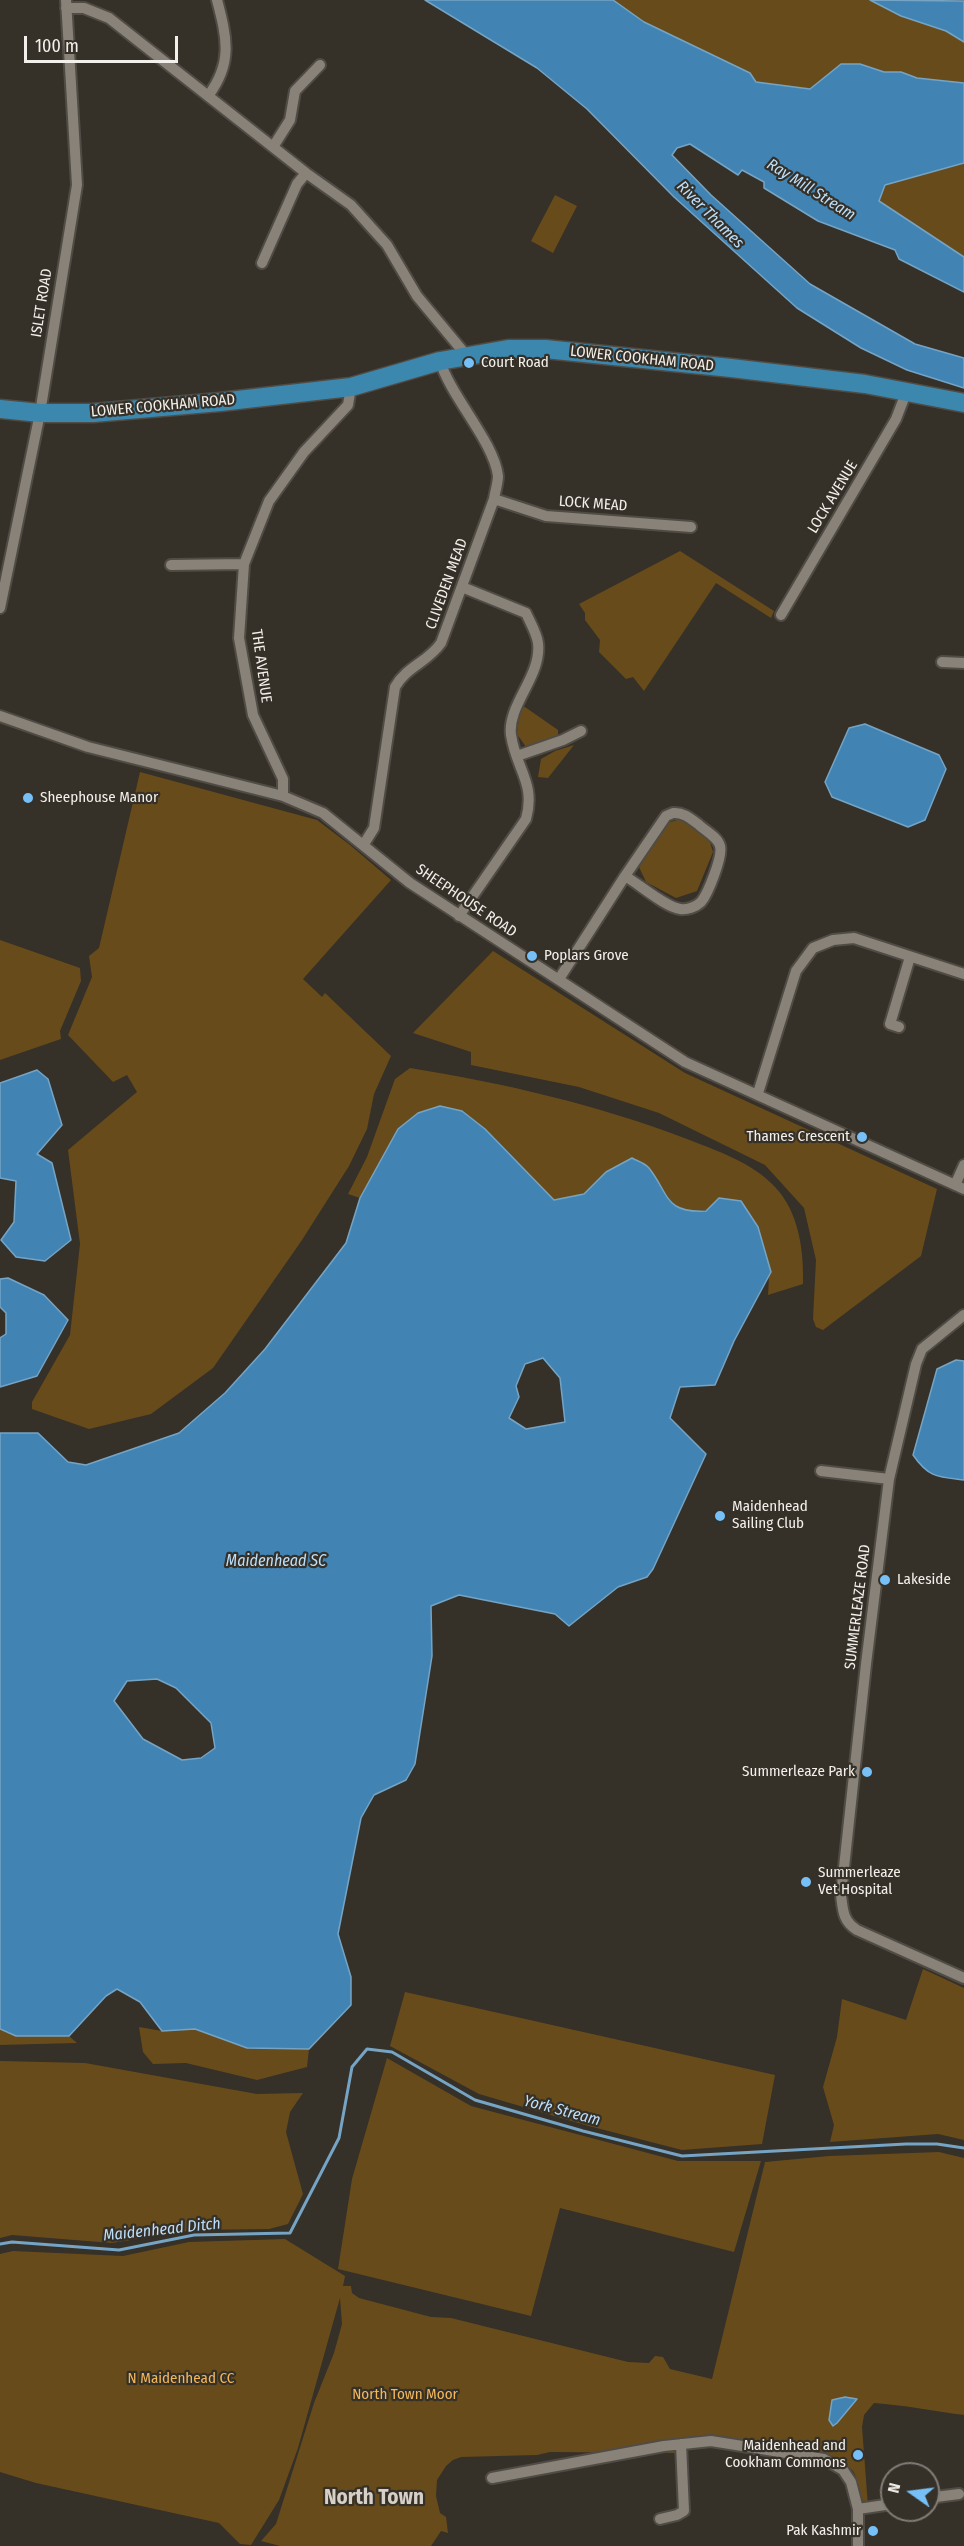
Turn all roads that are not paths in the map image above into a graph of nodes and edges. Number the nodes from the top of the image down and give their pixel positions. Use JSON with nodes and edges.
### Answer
{"nodes":[{"id":1,"x":217,"y":0,"type":"edge"},
{"id":2,"x":66,"y":4,"type":"edge"},
{"id":3,"x":320,"y":65,"type":"dead end"},
{"id":4,"x":208,"y":96,"type":"junction"},
{"id":5,"x":273,"y":147,"type":"junction"},
{"id":6,"x":306,"y":173,"type":"junction"},
{"id":7,"x":262,"y":263,"type":"dead end"},
{"id":8,"x":466,"y":355,"type":"junction"},
{"id":9,"x":440,"y":361,"type":"junction"},
{"id":10,"x":351,"y":387,"type":"junction"},
{"id":11,"x":906,"y":393,"type":"junction"},
{"id":12,"x":964,"y":403,"type":"edge"},
{"id":13,"x":0,"y":409,"type":"edge"},
{"id":14,"x":40,"y":413,"type":"junction"},
{"id":15,"x":494,"y":499,"type":"junction"},
{"id":16,"x":691,"y":527,"type":"dead end"},
{"id":17,"x":244,"y":564,"type":"junction"},
{"id":18,"x":171,"y":565,"type":"dead end"},
{"id":19,"x":462,"y":587,"type":"junction"},
{"id":20,"x":0,"y":608,"type":"edge"},
{"id":21,"x":782,"y":615,"type":"dead end"},
{"id":22,"x":942,"y":662,"type":"dead end"},
{"id":23,"x":964,"y":663,"type":"edge"},
{"id":24,"x":0,"y":716,"type":"edge"},
{"id":25,"x":581,"y":730,"type":"dead end"},
{"id":26,"x":517,"y":756,"type":"junction"},
{"id":27,"x":283,"y":796,"type":"junction"},
{"id":28,"x":364,"y":844,"type":"junction"},
{"id":29,"x":625,"y":876,"type":"junction"},
{"id":30,"x":459,"y":916,"type":"junction"},
{"id":31,"x":910,"y":957,"type":"junction"},
{"id":32,"x":964,"y":974,"type":"edge"},
{"id":33,"x":559,"y":979,"type":"junction"},
{"id":34,"x":892,"y":1027,"type":"dead end"},
{"id":35,"x":758,"y":1094,"type":"junction"},
{"id":36,"x":964,"y":1165,"type":"edge"},
{"id":37,"x":960,"y":1187,"type":"edge"},
{"id":38,"x":964,"y":1316,"type":"edge"},
{"id":39,"x":821,"y":1471,"type":"dead end"},
{"id":40,"x":889,"y":1479,"type":"junction"},
{"id":41,"x":964,"y":1978,"type":"edge"},
{"id":42,"x":681,"y":2444,"type":"junction"},
{"id":43,"x":492,"y":2478,"type":"dead end"},
{"id":44,"x":959,"y":2494,"type":"dead end"},
{"id":45,"x":940,"y":2496,"type":"edge"},
{"id":46,"x":880,"y":2506,"type":"edge"},
{"id":47,"x":858,"y":2509,"type":"junction"},
{"id":48,"x":660,"y":2519,"type":"dead end"},
{"id":49,"x":858,"y":2546,"type":"edge"}],
"edges":[{"from":1,"to":4,"type":"street"},
{"from":2,"to":4,"type":"street"},
{"from":2,"to":14,"type":"street","name":"ISLET ROAD"},
{"from":3,"to":5,"type":"street"},
{"from":4,"to":5,"type":"street"},
{"from":5,"to":6,"type":"street"},
{"from":6,"to":7,"type":"street"},
{"from":6,"to":8,"type":"street"},
{"from":8,"to":9,"type":"main road","name":"LOWER COOKHAM ROAD"},
{"from":8,"to":11,"type":"main road","name":"LOWER COOKHAM ROAD"},
{"from":9,"to":10,"type":"main road","name":"LOWER COOKHAM ROAD"},
{"from":9,"to":15,"type":"street","name":"CLIVEDEN MEAD"},
{"from":10,"to":14,"type":"main road","name":"LOWER COOKHAM ROAD"},
{"from":10,"to":17,"type":"street","name":"THE AVENUE"},
{"from":11,"to":12,"type":"main road","name":"LOWER COOKHAM ROAD"},
{"from":11,"to":21,"type":"street","name":"LOCK AVENUE"},
{"from":13,"to":14,"type":"main road","name":"LOWER COOKHAM ROAD"},
{"from":14,"to":20,"type":"street","name":"ISLET ROAD"},
{"from":15,"to":16,"type":"street","name":"LOCK MEAD"},
{"from":15,"to":19,"type":"street","name":"CLIVEDEN MEAD"},
{"from":17,"to":18,"type":"street"},
{"from":17,"to":27,"type":"street","name":"THE AVENUE"},
{"from":19,"to":26,"type":"street"},
{"from":19,"to":28,"type":"street","name":"CLIVEDEN MEAD"},
{"from":22,"to":23,"type":"street"},
{"from":24,"to":27,"type":"street","name":"SHEEPHOUSE ROAD"},
{"from":25,"to":26,"type":"street"},
{"from":26,"to":30,"type":"street"},
{"from":27,"to":28,"type":"street","name":"SHEEPHOUSE ROAD"},
{"from":28,"to":30,"type":"street","name":"SHEEPHOUSE ROAD"},
{"from":29,"to":29,"type":"street"},
{"from":29,"to":33,"type":"street"},
{"from":30,"to":33,"type":"street","name":"SHEEPHOUSE ROAD"},
{"from":31,"to":32,"type":"street"},
{"from":31,"to":34,"type":"street"},
{"from":31,"to":35,"type":"street"},
{"from":33,"to":35,"type":"street","name":"SHEEPHOUSE ROAD"},
{"from":35,"to":37,"type":"street","name":"SHEEPHOUSE ROAD"},
{"from":36,"to":37,"type":"street"},
{"from":38,"to":40,"type":"street","name":"SUMMERLEAZE ROAD"},
{"from":39,"to":40,"type":"street"},
{"from":40,"to":41,"type":"street","name":"SUMMERLEAZE ROAD"},
{"from":42,"to":43,"type":"street"},
{"from":42,"to":47,"type":"street"},
{"from":42,"to":48,"type":"street"},
{"from":44,"to":45,"type":"street"},
{"from":46,"to":47,"type":"street"},
{"from":47,"to":49,"type":"street"}]}
